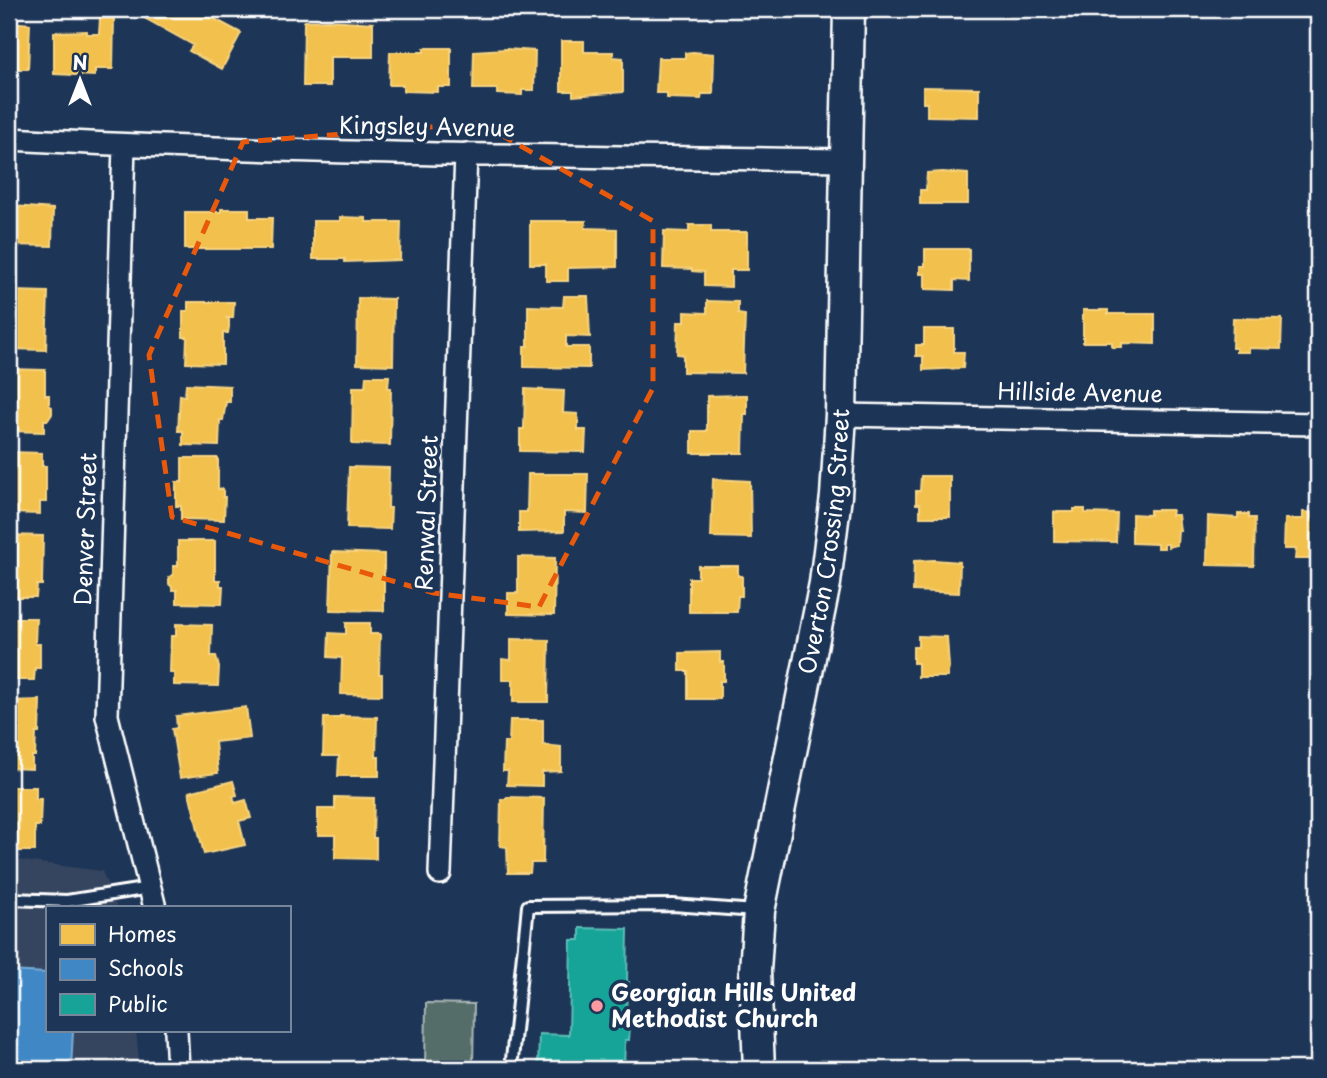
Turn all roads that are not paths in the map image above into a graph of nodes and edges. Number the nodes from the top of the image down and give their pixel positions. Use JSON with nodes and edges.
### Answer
{"nodes":[{"id":1,"x":849,"y":9,"type":"edge"},
{"id":2,"x":9,"y":139,"type":"edge"},
{"id":3,"x":124,"y":145,"type":"junction"},
{"id":4,"x":466,"y":154,"type":"junction"},
{"id":5,"x":845,"y":160,"type":"junction"},
{"id":6,"x":841,"y":415,"type":"junction"},
{"id":7,"x":1318,"y":424,"type":"edge"},
{"id":8,"x":440,"y":873,"type":"dead end"},
{"id":9,"x":152,"y":898,"type":"edge"},
{"id":10,"x":9,"y":899,"type":"edge"},
{"id":11,"x":759,"y":911,"type":"junction"},
{"id":12,"x":176,"y":1032,"type":"edge"},
{"id":13,"x":178,"y":1069,"type":"edge"},
{"id":14,"x":511,"y":1069,"type":"edge"},
{"id":15,"x":759,"y":1069,"type":"edge"}],
"edges":[{"from":1,"to":5,"type":"street","name":"Overton Crossing Street"},
{"from":2,"to":3,"type":"street","name":"Kingsley Avenue"},
{"from":3,"to":4,"type":"street","name":"Kingsley Avenue"},
{"from":3,"to":9,"type":"street","name":"Denver Street"},
{"from":4,"to":5,"type":"street","name":"Kingsley Avenue"},
{"from":4,"to":8,"type":"street","name":"Renwal Street"},
{"from":5,"to":6,"type":"street","name":"Overton Crossing Street"},
{"from":6,"to":7,"type":"street","name":"Hillside Avenue"},
{"from":6,"to":11,"type":"street","name":"Overton Crossing Street"},
{"from":9,"to":10,"type":"lane"},
{"from":11,"to":14,"type":"lane"},
{"from":11,"to":15,"type":"street","name":"Overton Crossing Street"},
{"from":12,"to":13,"type":"street"}]}
